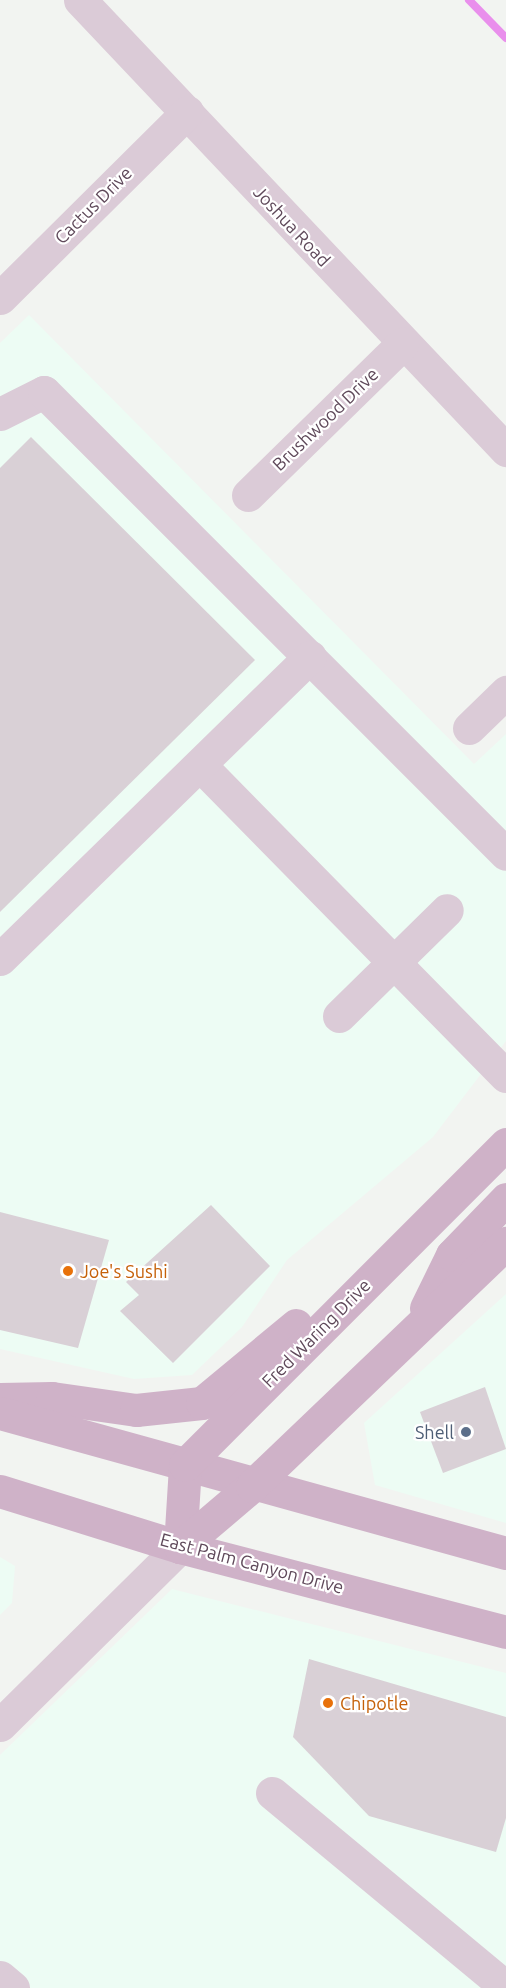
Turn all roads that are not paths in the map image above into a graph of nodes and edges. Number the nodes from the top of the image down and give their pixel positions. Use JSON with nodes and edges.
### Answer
{"nodes":[{"id":1,"x":80,"y":0,"type":"edge"},
{"id":2,"x":187,"y":112,"type":"junction"},
{"id":3,"x":0,"y":298,"type":"edge"},
{"id":4,"x":402,"y":344,"type":"junction"},
{"id":5,"x":0,"y":414,"type":"edge"},
{"id":6,"x":506,"y":450,"type":"edge"},
{"id":7,"x":248,"y":495,"type":"dead end"},
{"id":8,"x":310,"y":657,"type":"junction"},
{"id":9,"x":506,"y":692,"type":"edge"},
{"id":10,"x":469,"y":728,"type":"dead end"},
{"id":11,"x":200,"y":765,"type":"junction"},
{"id":12,"x":506,"y":854,"type":"edge"},
{"id":13,"x":447,"y":910,"type":"dead end"},
{"id":14,"x":0,"y":959,"type":"edge"},
{"id":15,"x":394,"y":963,"type":"junction"},
{"id":16,"x":339,"y":1016,"type":"dead end"},
{"id":17,"x":506,"y":1076,"type":"edge"},
{"id":18,"x":506,"y":1144,"type":"edge"},
{"id":19,"x":506,"y":1199,"type":"edge"},
{"id":20,"x":506,"y":1243,"type":"edge"},
{"id":21,"x":373,"y":1275,"type":"junction"},
{"id":22,"x":419,"y":1326,"type":"junction"},
{"id":23,"x":0,"y":1399,"type":"edge"},
{"id":24,"x":0,"y":1413,"type":"edge"},
{"id":25,"x":185,"y":1465,"type":"junction"},
{"id":26,"x":252,"y":1486,"type":"junction"},
{"id":27,"x":0,"y":1491,"type":"edge"},
{"id":28,"x":180,"y":1547,"type":"junction"},
{"id":29,"x":506,"y":1553,"type":"edge"},
{"id":30,"x":506,"y":1632,"type":"edge"},
{"id":31,"x":0,"y":1725,"type":"edge"},
{"id":32,"x":272,"y":1793,"type":"dead end"},
{"id":33,"x":0,"y":1977,"type":"edge"},
{"id":34,"x":506,"y":1987,"type":"edge"},
{"id":35,"x":13,"y":1988,"type":"edge"}],
"edges":[{"from":1,"to":2,"type":"street","name":"Joshua Road"},
{"from":2,"to":3,"type":"street","name":"Cactus Drive"},
{"from":2,"to":4,"type":"street","name":"Joshua Road"},
{"from":4,"to":6,"type":"street","name":"Joshua Road"},
{"from":4,"to":7,"type":"street","name":"Brushwood Drive"},
{"from":5,"to":8,"type":"street"},
{"from":8,"to":11,"type":"street"},
{"from":8,"to":12,"type":"street"},
{"from":9,"to":10,"type":"street"},
{"from":11,"to":14,"type":"street"},
{"from":11,"to":15,"type":"street"},
{"from":13,"to":15,"type":"street"},
{"from":15,"to":16,"type":"street"},
{"from":15,"to":17,"type":"street"},
{"from":18,"to":21,"type":"main road","name":"Fred Waring Drive"},
{"from":19,"to":22,"type":"main road"},
{"from":20,"to":22,"type":"main road"},
{"from":21,"to":23,"type":"main road"},
{"from":21,"to":25,"type":"main road","name":"Fred Waring Drive"},
{"from":22,"to":26,"type":"main road"},
{"from":24,"to":25,"type":"main road"},
{"from":25,"to":26,"type":"main road"},
{"from":25,"to":28,"type":"main road"},
{"from":26,"to":28,"type":"main road"},
{"from":26,"to":29,"type":"main road"},
{"from":27,"to":28,"type":"main road","name":"East Palm Canyon Drive"},
{"from":28,"to":30,"type":"main road","name":"East Palm Canyon Drive"},
{"from":28,"to":31,"type":"street"},
{"from":32,"to":34,"type":"street"},
{"from":33,"to":35,"type":"street"}]}
